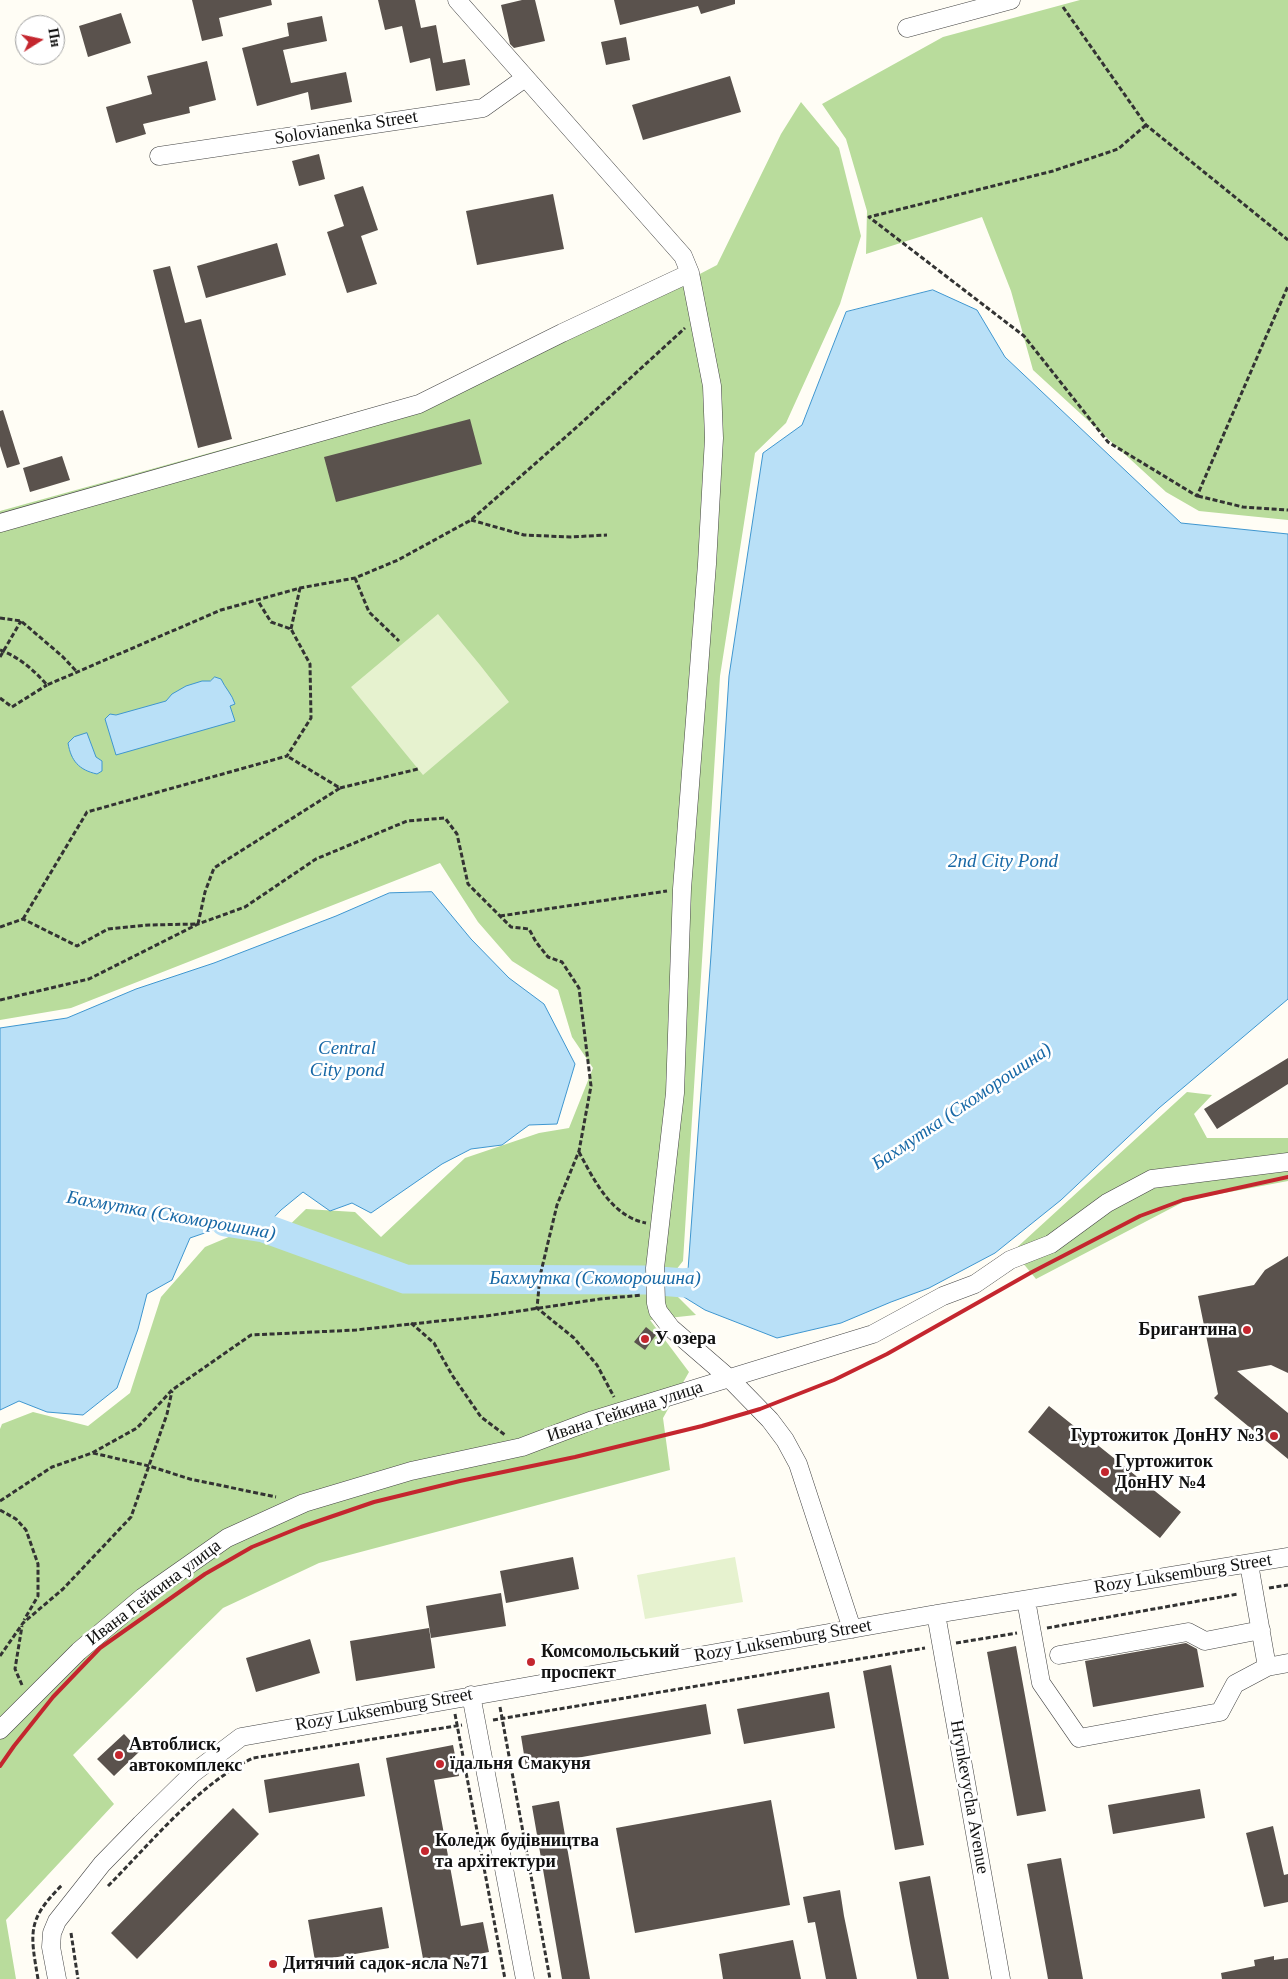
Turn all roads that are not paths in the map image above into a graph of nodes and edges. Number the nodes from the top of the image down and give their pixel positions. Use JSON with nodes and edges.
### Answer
{"nodes":[{"id":1,"x":457,"y":0,"type":"edge"},
{"id":2,"x":1011,"y":0,"type":"edge"},
{"id":3,"x":907,"y":28,"type":"dead end"},
{"id":4,"x":525,"y":78,"type":"junction"},
{"id":5,"x":158,"y":156,"type":"dead end"},
{"id":6,"x":690,"y":273,"type":"junction"},
{"id":7,"x":0,"y":523,"type":"edge"},
{"id":8,"x":1288,"y":1162,"type":"edge"},
{"id":9,"x":730,"y":1379,"type":"junction"},
{"id":10,"x":1288,"y":1557,"type":"edge"},
{"id":11,"x":1249,"y":1564,"type":"junction"},
{"id":12,"x":1026,"y":1600,"type":"junction"},
{"id":13,"x":936,"y":1614,"type":"junction"},
{"id":14,"x":852,"y":1629,"type":"junction"},
{"id":15,"x":1261,"y":1630,"type":"junction"},
{"id":16,"x":1059,"y":1655,"type":"dead end"},
{"id":17,"x":1288,"y":1663,"type":"edge"},
{"id":18,"x":1267,"y":1667,"type":"junction"},
{"id":19,"x":472,"y":1695,"type":"junction"},
{"id":20,"x":0,"y":1730,"type":"edge"},
{"id":21,"x":57,"y":1979,"type":"edge"},
{"id":22,"x":525,"y":1979,"type":"edge"},
{"id":23,"x":1001,"y":1979,"type":"edge"}],
"edges":[{"from":1,"to":4,"type":"street"},
{"from":2,"to":3,"type":"street"},
{"from":4,"to":5,"type":"street","name":"Solovianenka Street"},
{"from":4,"to":6,"type":"street"},
{"from":6,"to":7,"type":"street"},
{"from":6,"to":9,"type":"street"},
{"from":8,"to":9,"type":"street","name":"Ивана Гейкина улица"},
{"from":9,"to":14,"type":"street"},
{"from":9,"to":20,"type":"street","name":"Ивана Гейкина улица"},
{"from":10,"to":11,"type":"street","name":"Rozy Luksemburg Street"},
{"from":11,"to":12,"type":"street","name":"Rozy Luksemburg Street"},
{"from":11,"to":15,"type":"street"},
{"from":12,"to":13,"type":"street","name":"Rozy Luksemburg Street"},
{"from":12,"to":18,"type":"street"},
{"from":13,"to":14,"type":"street","name":"Rozy Luksemburg Street"},
{"from":13,"to":23,"type":"street","name":"Hrynkevycha Avenue"},
{"from":14,"to":19,"type":"street","name":"Rozy Luksemburg Street"},
{"from":15,"to":16,"type":"street"},
{"from":15,"to":18,"type":"street"},
{"from":17,"to":18,"type":"street"},
{"from":19,"to":21,"type":"street","name":"Rozy Luksemburg Street"},
{"from":19,"to":22,"type":"street"}]}
